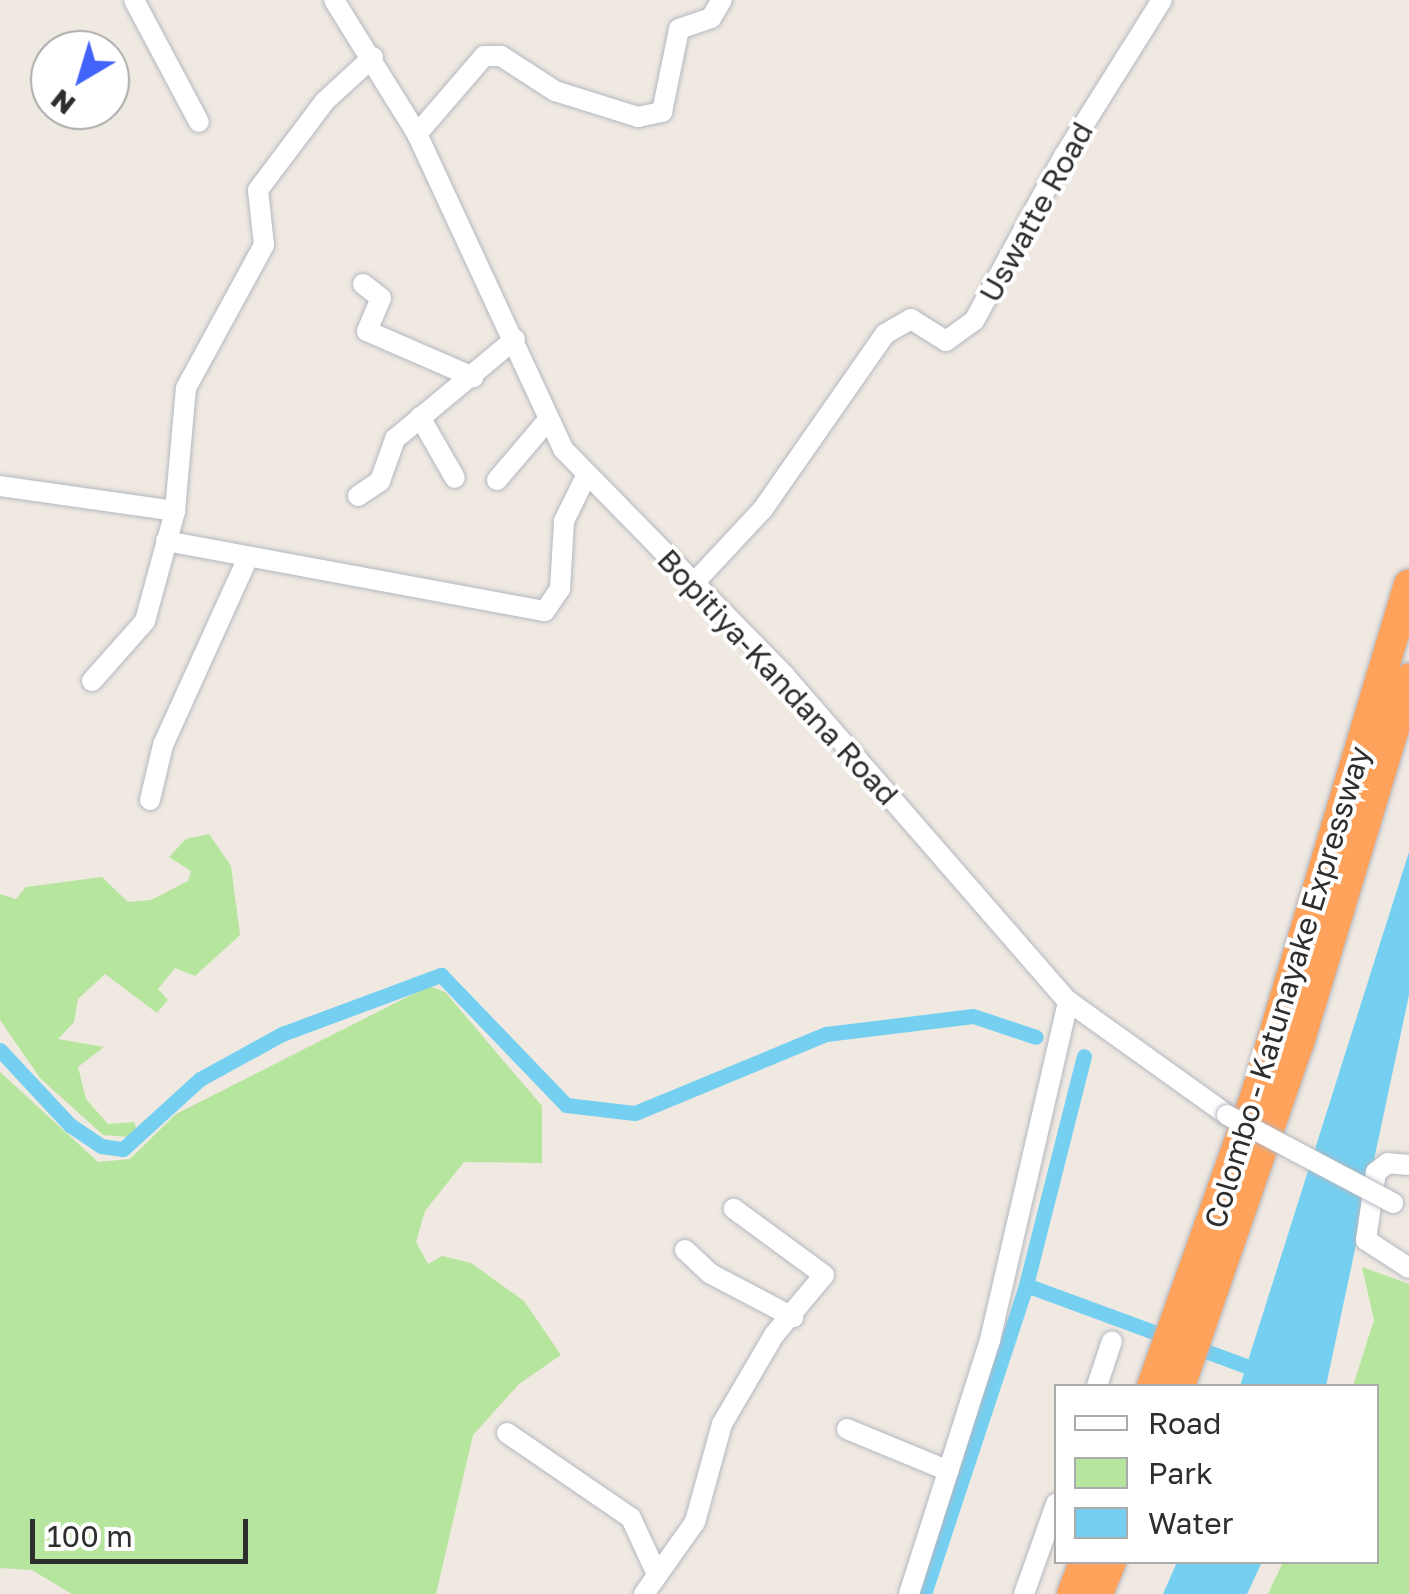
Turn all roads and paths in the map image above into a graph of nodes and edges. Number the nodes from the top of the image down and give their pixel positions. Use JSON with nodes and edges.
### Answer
{"nodes":[{"id":1,"x":134,"y":0,"type":"edge"},
{"id":2,"x":334,"y":0,"type":"edge"},
{"id":3,"x":722,"y":0,"type":"edge"},
{"id":4,"x":1162,"y":0,"type":"edge"},
{"id":5,"x":372,"y":56,"type":"junction"},
{"id":6,"x":200,"y":122,"type":"dead end"},
{"id":7,"x":417,"y":134,"type":"junction"},
{"id":8,"x":363,"y":284,"type":"dead end"},
{"id":9,"x":515,"y":339,"type":"junction"},
{"id":10,"x":474,"y":378,"type":"junction"},
{"id":11,"x":420,"y":417,"type":"junction"},
{"id":12,"x":549,"y":420,"type":"junction"},
{"id":13,"x":586,"y":476,"type":"junction"},
{"id":14,"x":456,"y":478,"type":"dead end"},
{"id":15,"x":497,"y":480,"type":"dead end"},
{"id":16,"x":0,"y":486,"type":"edge"},
{"id":17,"x":358,"y":496,"type":"dead end"},
{"id":18,"x":175,"y":511,"type":"junction"},
{"id":19,"x":166,"y":541,"type":"junction"},
{"id":20,"x":246,"y":560,"type":"junction"},
{"id":21,"x":694,"y":583,"type":"junction"},
{"id":22,"x":1409,"y":584,"type":"edge"},
{"id":23,"x":1409,"y":678,"type":"edge"},
{"id":24,"x":92,"y":681,"type":"dead end"},
{"id":25,"x":150,"y":800,"type":"dead end"},
{"id":26,"x":1068,"y":1000,"type":"junction"},
{"id":27,"x":1409,"y":1165,"type":"edge"},
{"id":28,"x":1401,"y":1206,"type":"edge"},
{"id":29,"x":734,"y":1209,"type":"dead end"},
{"id":30,"x":685,"y":1250,"type":"dead end"},
{"id":31,"x":1409,"y":1268,"type":"edge"},
{"id":32,"x":792,"y":1317,"type":"junction"},
{"id":33,"x":1112,"y":1342,"type":"dead end"},
{"id":34,"x":1182,"y":1351,"type":"edge"},
{"id":35,"x":1098,"y":1384,"type":"edge"},
{"id":36,"x":1154,"y":1384,"type":"edge"},
{"id":37,"x":847,"y":1429,"type":"dead end"},
{"id":38,"x":507,"y":1433,"type":"dead end"},
{"id":39,"x":949,"y":1472,"type":"junction"},
{"id":40,"x":1054,"y":1510,"type":"edge"},
{"id":41,"x":1083,"y":1564,"type":"edge"},
{"id":42,"x":1110,"y":1564,"type":"edge"},
{"id":43,"x":655,"y":1570,"type":"junction"},
{"id":44,"x":644,"y":1594,"type":"edge"},
{"id":45,"x":909,"y":1594,"type":"edge"},
{"id":46,"x":1024,"y":1594,"type":"edge"},
{"id":47,"x":1072,"y":1594,"type":"edge"},
{"id":48,"x":1098,"y":1594,"type":"edge"}],
"edges":[{"from":1,"to":6,"type":"street"},
{"from":2,"to":5,"type":"street","name":"Bopitiya-Kandana Road"},
{"from":3,"to":7,"type":"street"},
{"from":4,"to":21,"type":"street","name":"Uswatte Road"},
{"from":5,"to":7,"type":"street","name":"Bopitiya-Kandana Road"},
{"from":5,"to":18,"type":"street"},
{"from":7,"to":9,"type":"street","name":"Bopitiya-Kandana Road"},
{"from":8,"to":10,"type":"street"},
{"from":9,"to":10,"type":"street"},
{"from":9,"to":12,"type":"street","name":"Bopitiya-Kandana Road"},
{"from":10,"to":11,"type":"street"},
{"from":11,"to":14,"type":"street"},
{"from":11,"to":17,"type":"street"},
{"from":12,"to":13,"type":"street","name":"Bopitiya-Kandana Road"},
{"from":12,"to":15,"type":"street"},
{"from":13,"to":20,"type":"street"},
{"from":13,"to":21,"type":"street","name":"Bopitiya-Kandana Road"},
{"from":16,"to":18,"type":"street"},
{"from":18,"to":19,"type":"street"},
{"from":19,"to":20,"type":"street"},
{"from":19,"to":24,"type":"street"},
{"from":20,"to":25,"type":"street"},
{"from":21,"to":26,"type":"street","name":"Bopitiya-Kandana Road"},
{"from":22,"to":34,"type":"highway","name":"Colombo - Katunayake Expressway"},
{"from":23,"to":34,"type":"highway","name":"Colombo - Katunayake Expressway"},
{"from":26,"to":28,"type":"street","name":"Bopitiya-Kandana Road","bridge":true},
{"from":26,"to":39,"type":"street"},
{"from":27,"to":31,"type":"street"},
{"from":29,"to":32,"type":"street"},
{"from":30,"to":32,"type":"street"},
{"from":32,"to":43,"type":"street"},
{"from":33,"to":35,"type":"street"},
{"from":34,"to":36,"type":"highway","name":"Colombo - Katunayake Expressway"},
{"from":37,"to":39,"type":"street"},
{"from":38,"to":43,"type":"street"},
{"from":39,"to":45,"type":"street"},
{"from":40,"to":46,"type":"street"},
{"from":41,"to":47,"type":"highway"},
{"from":42,"to":48,"type":"highway"},
{"from":43,"to":44,"type":"street"}]}
